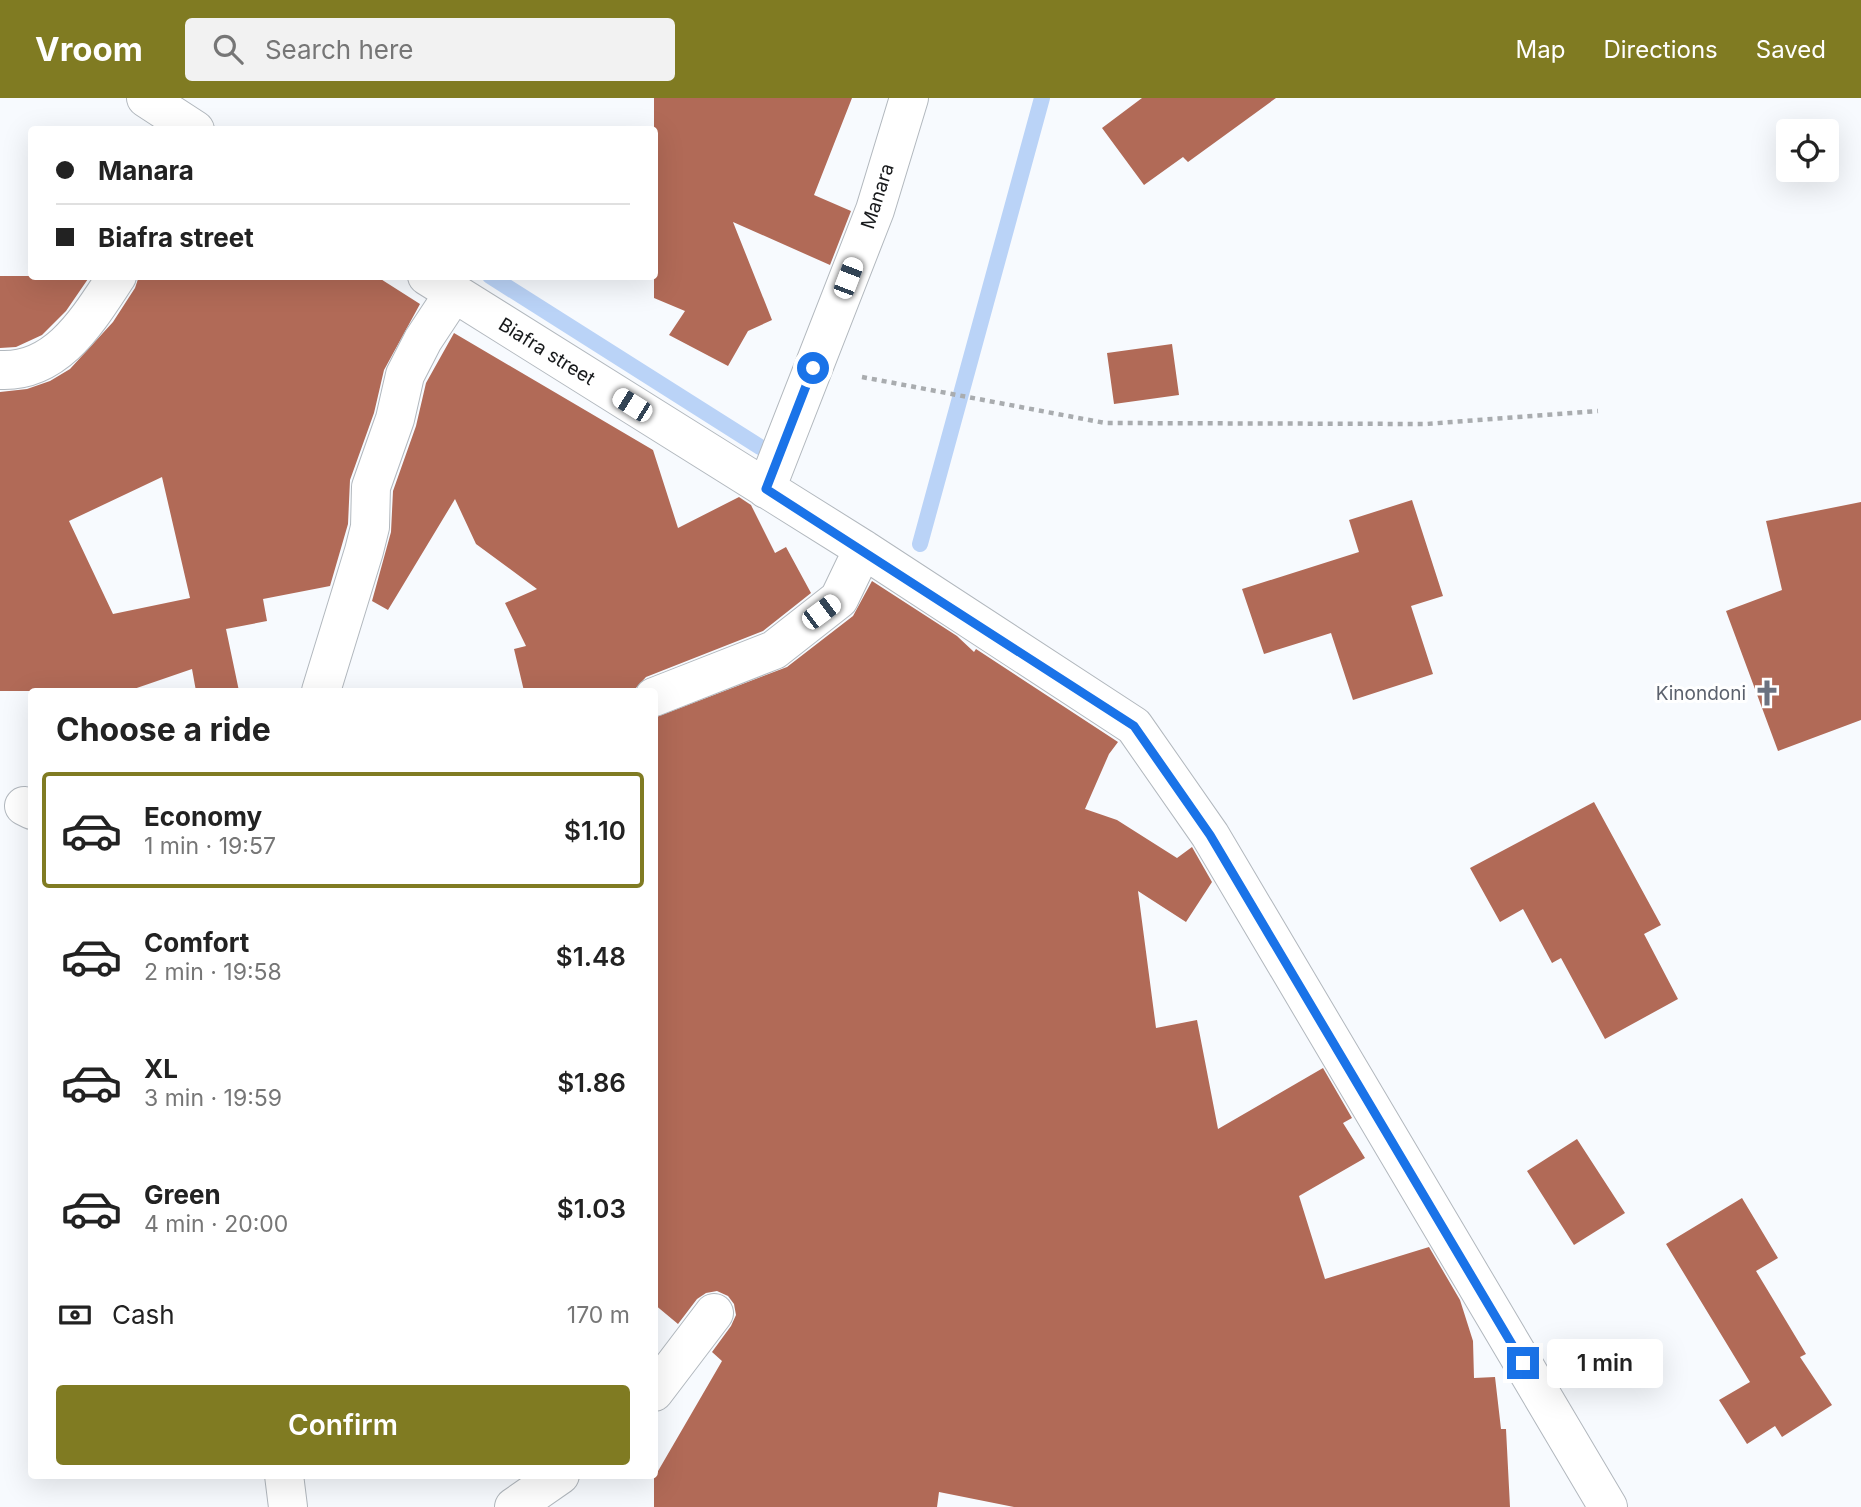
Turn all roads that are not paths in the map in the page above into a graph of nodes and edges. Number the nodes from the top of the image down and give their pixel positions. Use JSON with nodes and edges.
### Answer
{"nodes":[{"id":1,"x":146,"y":98,"type":"edge"},
{"id":2,"x":909,"y":98,"type":"edge"},
{"id":3,"x":186,"y":126,"type":"edge"},
{"id":4,"x":114,"y":280,"type":"edge"},
{"id":5,"x":441,"y":285,"type":"edge"},
{"id":6,"x":0,"y":370,"type":"edge"},
{"id":7,"x":766,"y":489,"type":"junction"},
{"id":8,"x":863,"y":549,"type":"junction"},
{"id":9,"x":322,"y":688,"type":"edge"},
{"id":10,"x":658,"y":695,"type":"edge"},
{"id":11,"x":713,"y":1313,"type":"dead end"},
{"id":12,"x":658,"y":1387,"type":"edge"},
{"id":13,"x":284,"y":1479,"type":"edge"},
{"id":14,"x":554,"y":1479,"type":"edge"},
{"id":15,"x":288,"y":1507,"type":"edge"},
{"id":16,"x":514,"y":1507,"type":"edge"},
{"id":17,"x":1608,"y":1507,"type":"edge"}],
"edges":[{"from":1,"to":3,"type":"street"},
{"from":2,"to":7,"type":"street","name":"Manara"},
{"from":4,"to":6,"type":"street"},
{"from":5,"to":7,"type":"street","name":"Biafra street"},
{"from":5,"to":9,"type":"street"},
{"from":7,"to":8,"type":"street","name":"Biafra street"},
{"from":8,"to":10,"type":"street"},
{"from":8,"to":17,"type":"street","name":"Biafra street"},
{"from":11,"to":12,"type":"street"},
{"from":13,"to":15,"type":"street"},
{"from":14,"to":16,"type":"street"}]}
